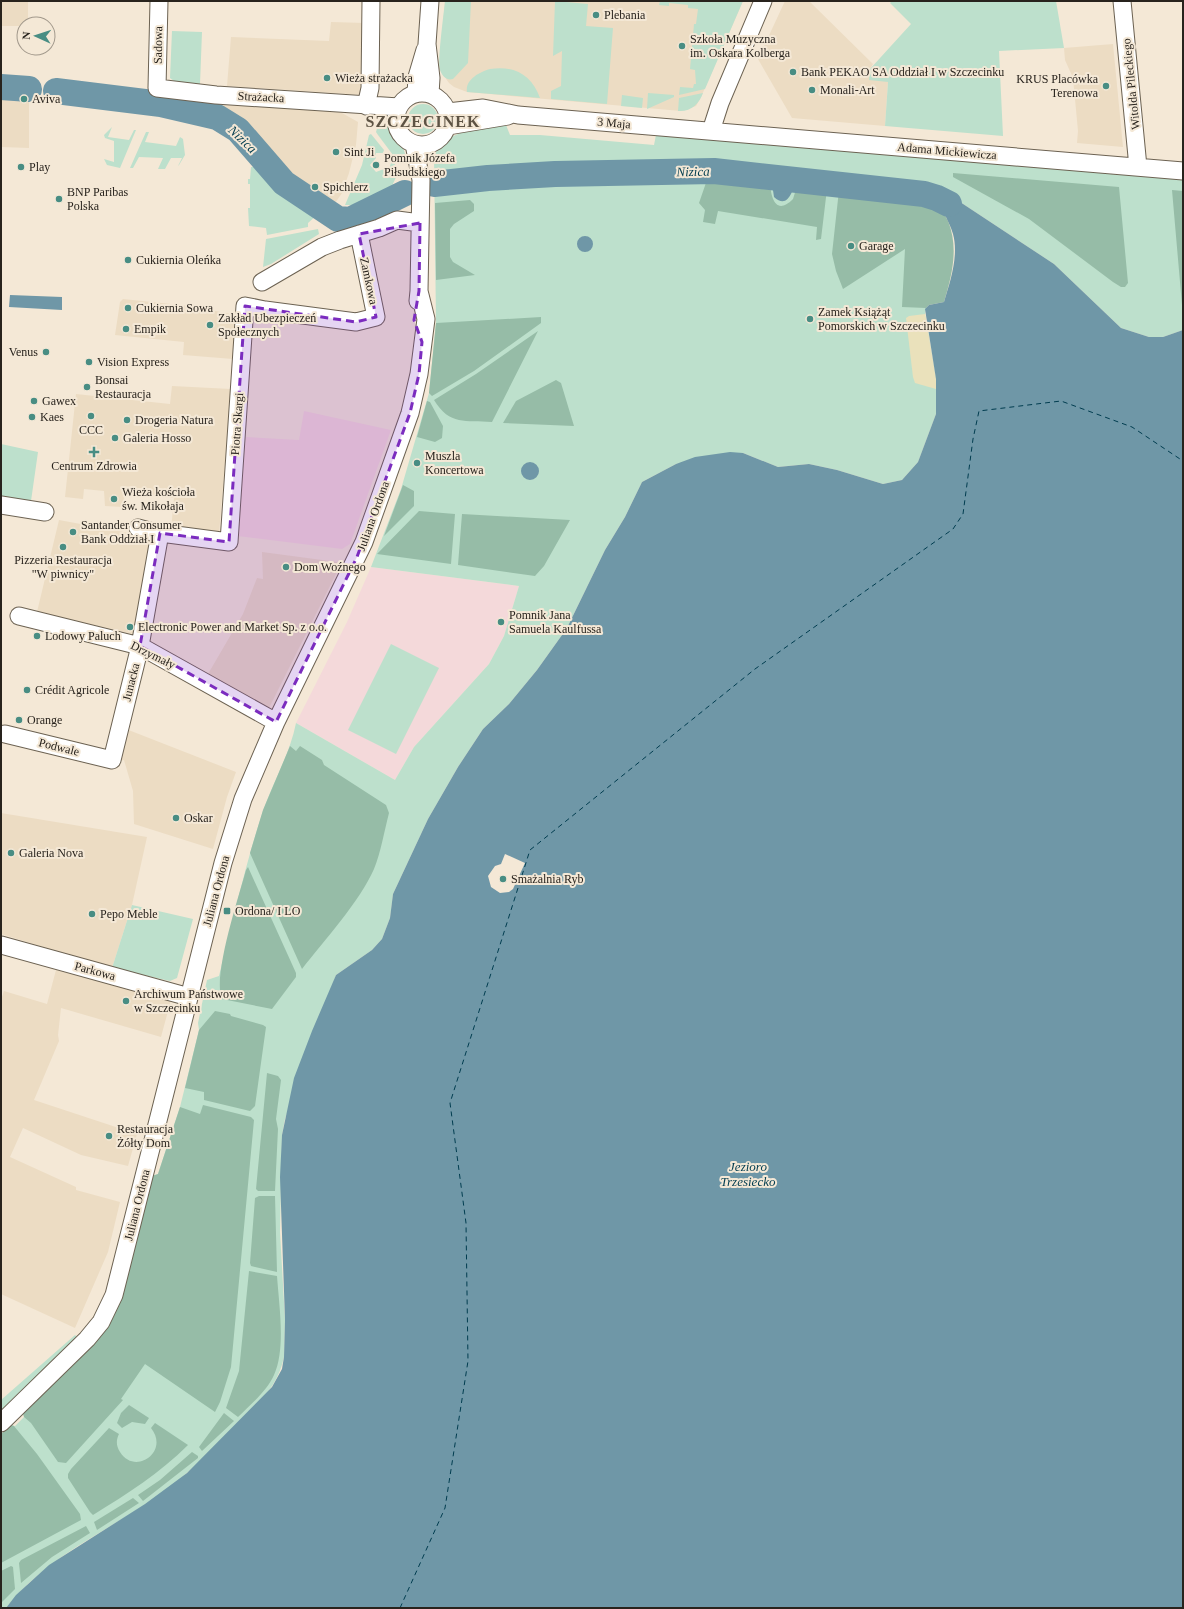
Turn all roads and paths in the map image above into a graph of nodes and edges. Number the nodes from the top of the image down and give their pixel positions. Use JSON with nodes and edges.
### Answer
{"nodes":[{"id":1,"x":159,"y":1,"type":"edge"},
{"id":2,"x":371,"y":1,"type":"edge"},
{"id":3,"x":430,"y":1,"type":"edge"},
{"id":4,"x":763,"y":1,"type":"edge"},
{"id":5,"x":1122,"y":1,"type":"edge"},
{"id":6,"x":157,"y":88,"type":"joint"},
{"id":7,"x":423,"y":94,"type":"junction"},
{"id":8,"x":366,"y":106,"type":"junction"},
{"id":9,"x":398,"y":114,"type":"junction"},
{"id":10,"x":448,"y":119,"type":"junction"},
{"id":11,"x":710,"y":131,"type":"junction"},
{"id":12,"x":422,"y":144,"type":"junction"},
{"id":13,"x":1138,"y":167,"type":"junction"},
{"id":14,"x":1183,"y":171,"type":"edge"},
{"id":15,"x":420,"y":223,"type":"junction"},
{"id":16,"x":359,"y":234,"type":"junction"},
{"id":17,"x":262,"y":282,"type":"dead end"},
{"id":18,"x":246,"y":306,"type":"joint"},
{"id":19,"x":1,"y":505,"type":"edge"},
{"id":20,"x":45,"y":512,"type":"dead end"},
{"id":21,"x":138,"y":528,"type":"dead end"},
{"id":22,"x":160,"y":533,"type":"junction"},
{"id":23,"x":19,"y":616,"type":"dead end"},
{"id":24,"x":140,"y":646,"type":"junction"},
{"id":25,"x":276,"y":722,"type":"junction"},
{"id":26,"x":5,"y":734,"type":"dead end"},
{"id":27,"x":112,"y":760,"type":"joint"},
{"id":28,"x":1,"y":946,"type":"edge"},
{"id":29,"x":189,"y":997,"type":"junction"},
{"id":30,"x":1,"y":1423,"type":"edge"}],
"edges":[{"from":1,"to":6,"type":"street","name":"Sadowa"},
{"from":2,"to":8,"type":"street"},
{"from":3,"to":7,"type":"street"},
{"from":4,"to":11,"type":"street"},
{"from":5,"to":13,"type":"street","name":"Witolda Pileckiego"},
{"from":6,"to":8,"type":"street","name":"Strażacka"},
{"from":7,"to":9,"type":"street"},
{"from":7,"to":10,"type":"street"},
{"from":8,"to":9,"type":"street","name":"Strażacka"},
{"from":9,"to":12,"type":"street"},
{"from":10,"to":11,"type":"street","name":"3 Maja"},
{"from":10,"to":12,"type":"street"},
{"from":11,"to":13,"type":"street","name":"Adama Mickiewicza"},
{"from":12,"to":15,"type":"street","name":"Juliana Ordona"},
{"from":13,"to":14,"type":"street","name":"Adama Mickiewicza"},
{"from":15,"to":16,"type":"street"},
{"from":15,"to":25,"type":"street","name":"Juliana Ordona"},
{"from":16,"to":17,"type":"street"},
{"from":16,"to":18,"type":"street","name":"Zamkowa"},
{"from":18,"to":22,"type":"street","name":"Piotra Skargi"},
{"from":19,"to":20,"type":"street"},
{"from":21,"to":22,"type":"street"},
{"from":22,"to":24,"type":"street","name":"Junacka"},
{"from":23,"to":24,"type":"street","name":"Drzymały"},
{"from":24,"to":25,"type":"street","name":"Drzymały"},
{"from":24,"to":27,"type":"street","name":"Junacka"},
{"from":25,"to":29,"type":"street","name":"Juliana Ordona"},
{"from":26,"to":27,"type":"street","name":"Podwale"},
{"from":28,"to":29,"type":"street","name":"Parkowa"},
{"from":29,"to":30,"type":"street","name":"Juliana Ordona"}]}
